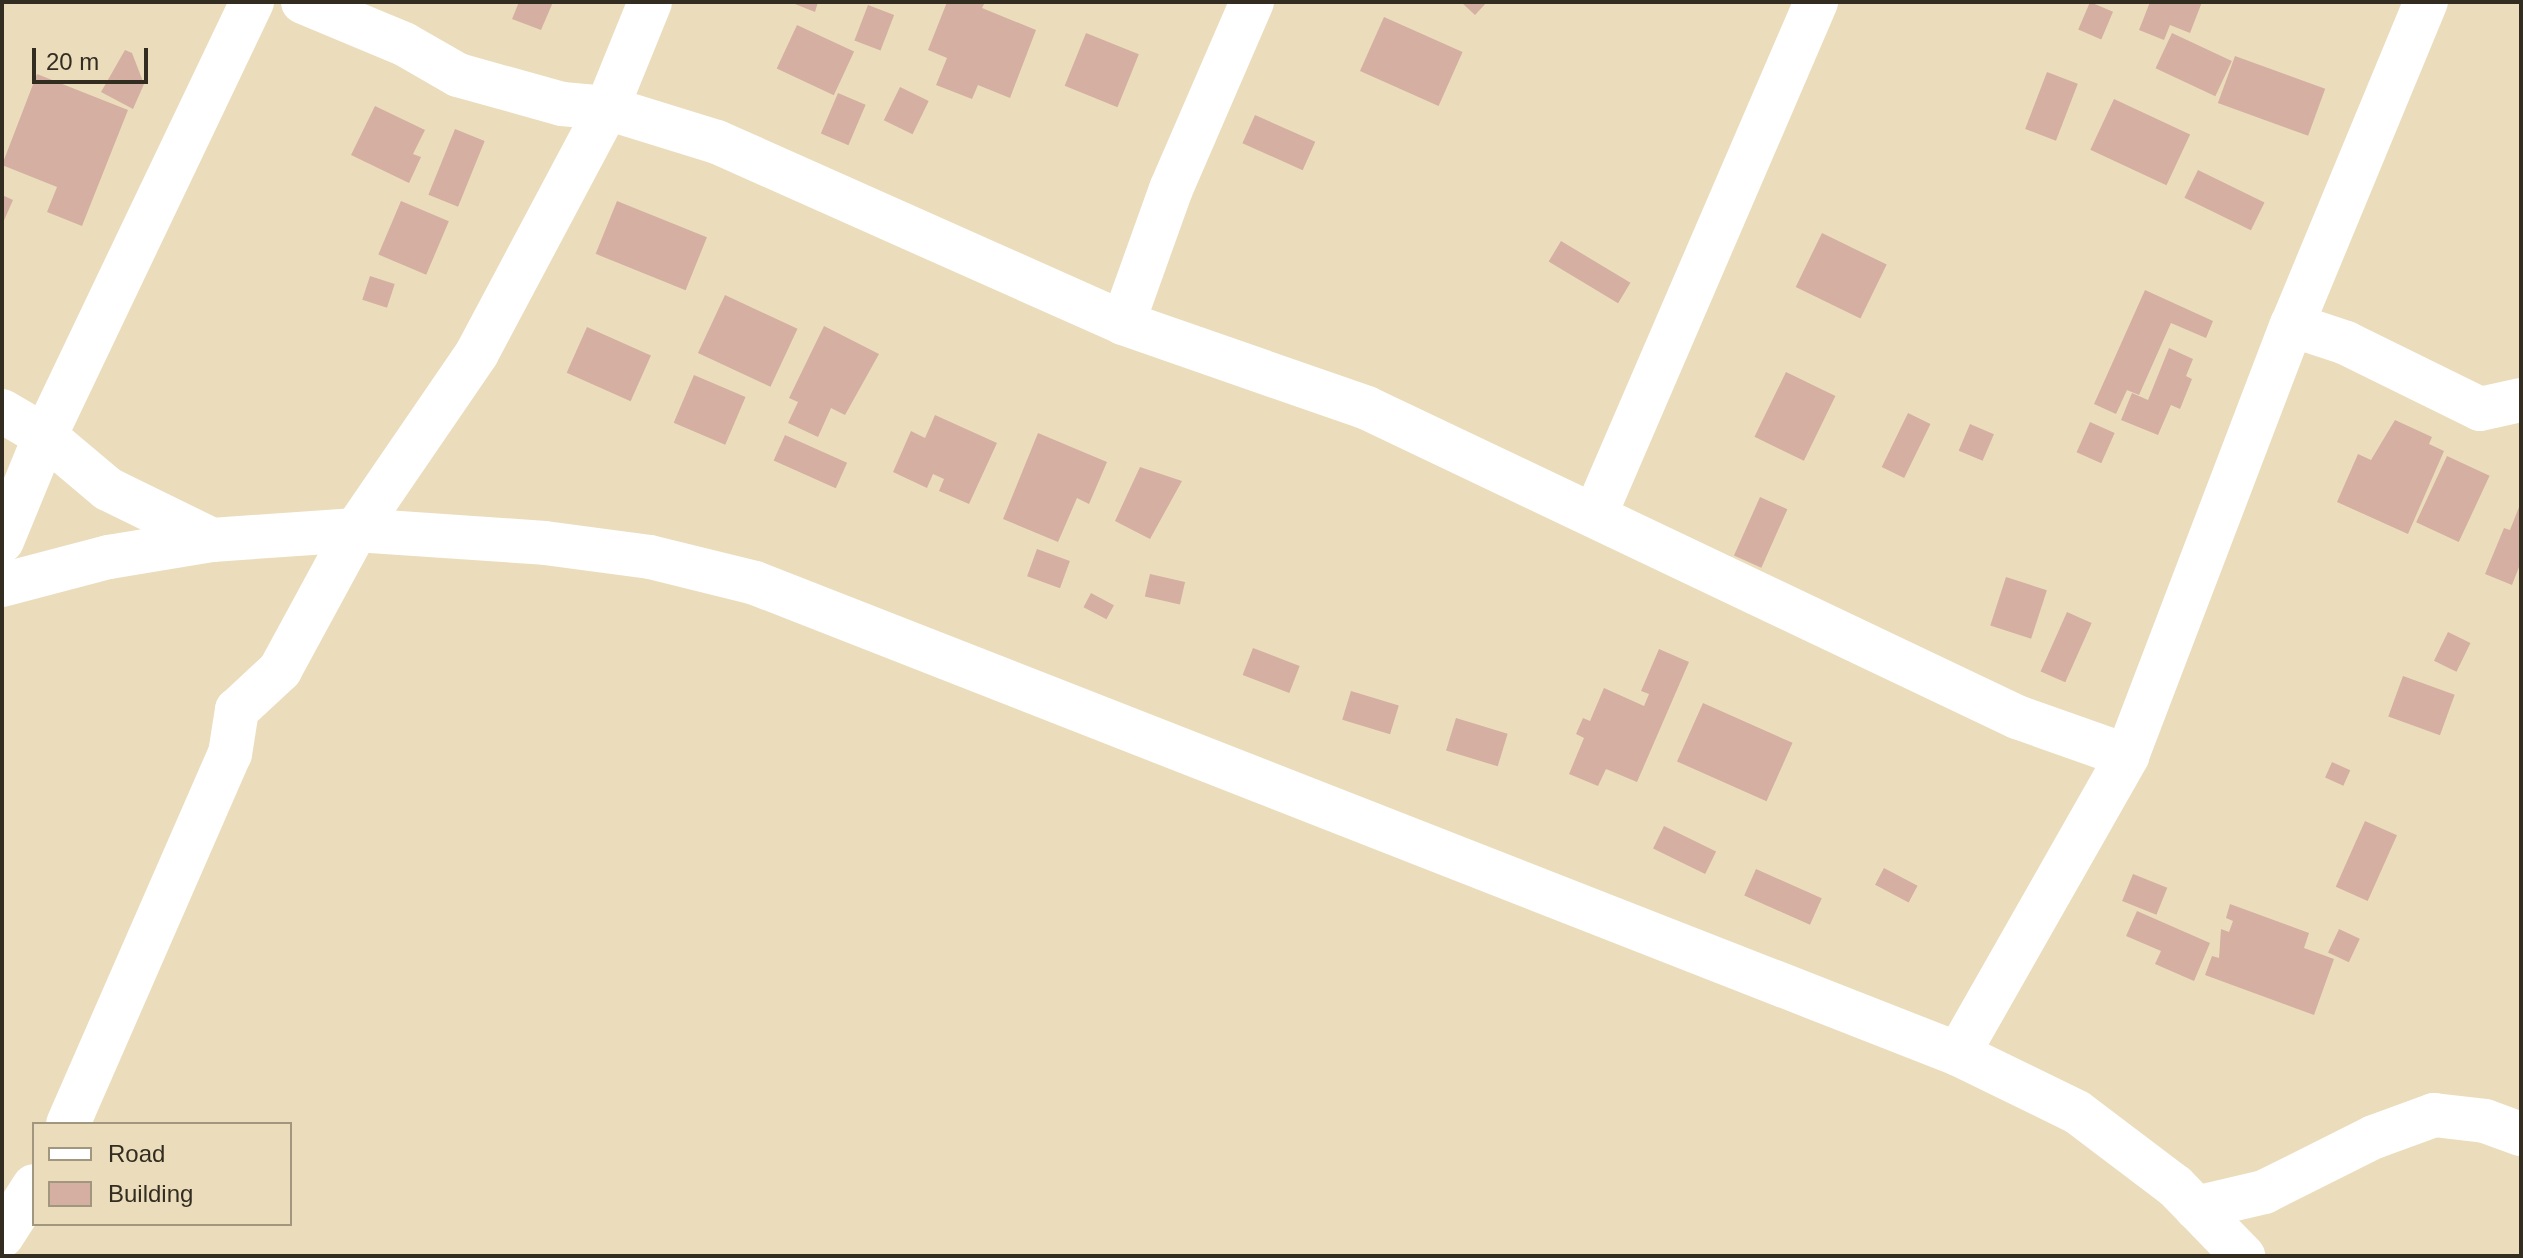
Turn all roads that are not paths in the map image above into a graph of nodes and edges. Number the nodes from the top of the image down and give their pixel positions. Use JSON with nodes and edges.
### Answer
{"nodes":[{"id":1,"x":252,"y":2,"type":"edge"},
{"id":2,"x":303,"y":2,"type":"edge"},
{"id":3,"x":650,"y":2,"type":"edge"},
{"id":4,"x":1252,"y":2,"type":"edge"},
{"id":5,"x":1816,"y":2,"type":"edge"},
{"id":6,"x":2426,"y":2,"type":"edge"},
{"id":7,"x":607,"y":108,"type":"junction"},
{"id":8,"x":1123,"y":323,"type":"junction"},
{"id":9,"x":2292,"y":325,"type":"junction"},
{"id":10,"x":2521,"y":400,"type":"edge"},
{"id":11,"x":2,"y":411,"type":"edge"},
{"id":12,"x":45,"y":436,"type":"junction"},
{"id":13,"x":1595,"y":515,"type":"junction"},
{"id":14,"x":356,"y":530,"type":"junction"},
{"id":15,"x":212,"y":540,"type":"junction"},
{"id":16,"x":2,"y":541,"type":"edge"},
{"id":17,"x":2,"y":585,"type":"edge"},
{"id":18,"x":2127,"y":756,"type":"junction"},
{"id":19,"x":1958,"y":1054,"type":"junction"},
{"id":20,"x":69,"y":1122,"type":"edge"},
{"id":21,"x":2521,"y":1134,"type":"edge"},
{"id":22,"x":32,"y":1189,"type":"edge"},
{"id":23,"x":2196,"y":1208,"type":"junction"},
{"id":24,"x":2,"y":1236,"type":"edge"},
{"id":25,"x":2243,"y":1256,"type":"edge"}],
"edges":[{"from":1,"to":12,"type":"street"},
{"from":2,"to":7,"type":"street"},
{"from":3,"to":7,"type":"street"},
{"from":4,"to":8,"type":"street"},
{"from":5,"to":13,"type":"street"},
{"from":6,"to":9,"type":"street"},
{"from":7,"to":8,"type":"street"},
{"from":7,"to":14,"type":"street"},
{"from":8,"to":13,"type":"street"},
{"from":9,"to":10,"type":"street"},
{"from":9,"to":18,"type":"street"},
{"from":11,"to":12,"type":"street"},
{"from":12,"to":15,"type":"street"},
{"from":12,"to":16,"type":"street"},
{"from":13,"to":18,"type":"street"},
{"from":14,"to":15,"type":"street"},
{"from":14,"to":19,"type":"street"},
{"from":14,"to":20,"type":"street"},
{"from":15,"to":17,"type":"street"},
{"from":18,"to":19,"type":"street"},
{"from":19,"to":23,"type":"street"},
{"from":21,"to":23,"type":"street"},
{"from":22,"to":24,"type":"street"},
{"from":23,"to":25,"type":"street"}]}
